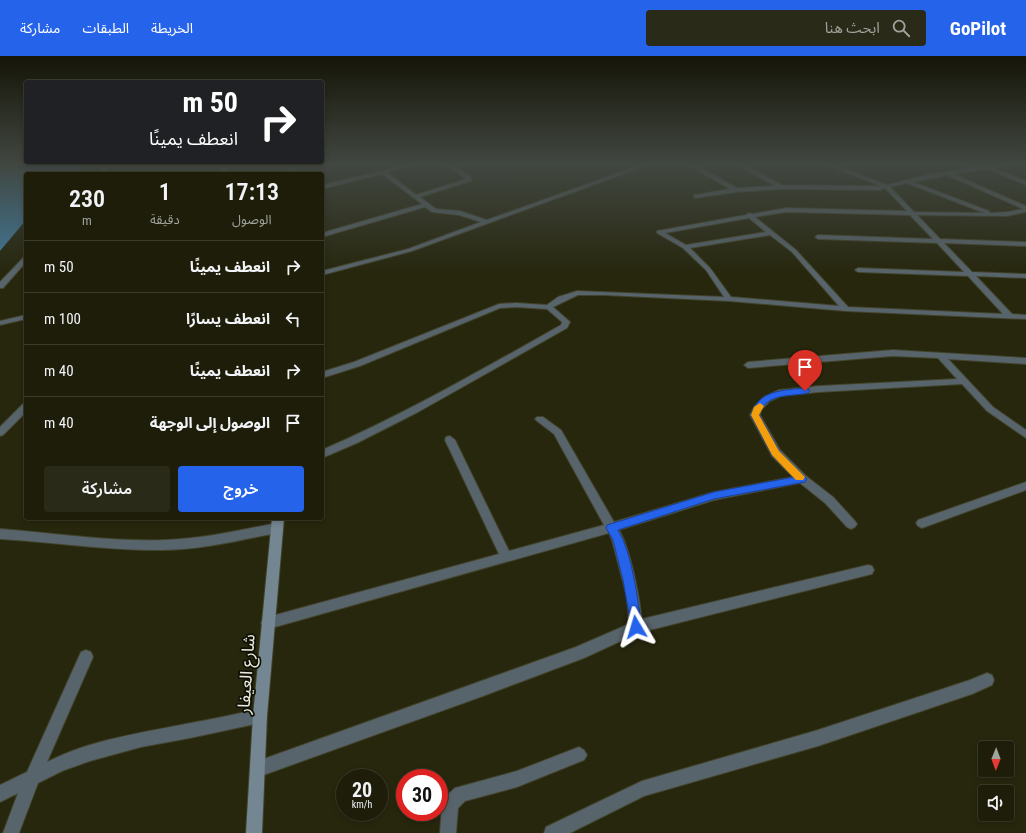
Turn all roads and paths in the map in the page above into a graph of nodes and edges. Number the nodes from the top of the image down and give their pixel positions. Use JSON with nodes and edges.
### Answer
{"nodes":[{"id":1,"x":419,"y":200,"type":"edge"},
{"id":2,"x":547,"y":200,"type":"edge"},
{"id":3,"x":900,"y":200,"type":"edge"},
{"id":4,"x":956,"y":200,"type":"edge"},
{"id":5,"x":1007,"y":200,"type":"edge"},
{"id":6,"x":426,"y":205,"type":"junction"},
{"id":7,"x":1026,"y":209,"type":"edge"},
{"id":8,"x":913,"y":214,"type":"junction"},
{"id":9,"x":990,"y":214,"type":"junction"},
{"id":10,"x":749,"y":215,"type":"junction"},
{"id":11,"x":486,"y":222,"type":"junction"},
{"id":12,"x":772,"y":233,"type":"junction"},
{"id":13,"x":324,"y":234,"type":"edge"},
{"id":14,"x":818,"y":237,"type":"dead end"},
{"id":15,"x":939,"y":240,"type":"junction"},
{"id":16,"x":1026,"y":244,"type":"edge"},
{"id":17,"x":685,"y":247,"type":"junction"},
{"id":18,"x":24,"y":260,"type":"edge"},
{"id":19,"x":24,"y":266,"type":"edge"},
{"id":20,"x":18,"y":268,"type":"junction"},
{"id":21,"x":858,"y":270,"type":"dead end"},
{"id":22,"x":324,"y":273,"type":"edge"},
{"id":23,"x":969,"y":274,"type":"junction"},
{"id":24,"x":1026,"y":276,"type":"edge"},
{"id":25,"x":0,"y":286,"type":"edge"},
{"id":26,"x":729,"y":299,"type":"junction"},
{"id":27,"x":550,"y":307,"type":"junction"},
{"id":28,"x":846,"y":309,"type":"junction"},
{"id":29,"x":1010,"y":316,"type":"junction"},
{"id":30,"x":24,"y":317,"type":"edge"},
{"id":31,"x":1026,"y":317,"type":"edge"},
{"id":32,"x":0,"y":323,"type":"edge"},
{"id":33,"x":941,"y":356,"type":"junction"},
{"id":34,"x":1026,"y":361,"type":"edge"},
{"id":35,"x":748,"y":365,"type":"dead end"},
{"id":36,"x":324,"y":374,"type":"edge"},
{"id":37,"x":964,"y":381,"type":"junction"},
{"id":38,"x":24,"y":408,"type":"edge"},
{"id":39,"x":540,"y":419,"type":"dead end"},
{"id":40,"x":0,"y":433,"type":"edge"},
{"id":41,"x":1026,"y":435,"type":"edge"},
{"id":42,"x":450,"y":440,"type":"dead end"},
{"id":43,"x":324,"y":453,"type":"edge"},
{"id":44,"x":802,"y":479,"type":"junction"},
{"id":45,"x":1026,"y":486,"type":"edge"},
{"id":46,"x":277,"y":523,"type":"edge"},
{"id":47,"x":922,"y":523,"type":"dead end"},
{"id":48,"x":851,"y":524,"type":"dead end"},
{"id":49,"x":611,"y":528,"type":"junction"},
{"id":50,"x":0,"y":534,"type":"edge"},
{"id":51,"x":506,"y":557,"type":"junction"},
{"id":52,"x":868,"y":570,"type":"dead end"},
{"id":53,"x":268,"y":623,"type":"junction"},
{"id":54,"x":636,"y":627,"type":"junction"},
{"id":55,"x":86,"y":657,"type":"dead end"},
{"id":56,"x":987,"y":680,"type":"dead end"},
{"id":57,"x":260,"y":716,"type":"junction"},
{"id":58,"x":579,"y":755,"type":"dead end"},
{"id":59,"x":258,"y":769,"type":"junction"},
{"id":60,"x":31,"y":778,"type":"junction"},
{"id":61,"x":0,"y":794,"type":"edge"},
{"id":62,"x":11,"y":833,"type":"edge"},
{"id":63,"x":254,"y":833,"type":"edge"},
{"id":64,"x":448,"y":833,"type":"edge"},
{"id":65,"x":552,"y":833,"type":"edge"}],
"edges":[{"from":1,"to":6,"type":"street"},
{"from":2,"to":11,"type":"street"},
{"from":3,"to":8,"type":"street"},
{"from":4,"to":9,"type":"street"},
{"from":5,"to":7,"type":"street"},
{"from":6,"to":11,"type":"street"},
{"from":6,"to":13,"type":"street"},
{"from":7,"to":9,"type":"street"},
{"from":8,"to":9,"type":"street"},
{"from":8,"to":10,"type":"street"},
{"from":8,"to":15,"type":"street"},
{"from":10,"to":12,"type":"street"},
{"from":10,"to":17,"type":"street"},
{"from":11,"to":22,"type":"street"},
{"from":12,"to":17,"type":"street"},
{"from":12,"to":28,"type":"street"},
{"from":14,"to":15,"type":"street"},
{"from":15,"to":16,"type":"street"},
{"from":15,"to":23,"type":"street"},
{"from":17,"to":26,"type":"street"},
{"from":18,"to":20,"type":"street"},
{"from":19,"to":20,"type":"street"},
{"from":20,"to":25,"type":"street"},
{"from":21,"to":23,"type":"street"},
{"from":23,"to":24,"type":"street"},
{"from":23,"to":29,"type":"street"},
{"from":26,"to":27,"type":"street"},
{"from":26,"to":28,"type":"street"},
{"from":27,"to":36,"type":"street"},
{"from":27,"to":43,"type":"street"},
{"from":28,"to":29,"type":"street"},
{"from":29,"to":31,"type":"street"},
{"from":30,"to":32,"type":"street"},
{"from":33,"to":34,"type":"street"},
{"from":33,"to":35,"type":"street"},
{"from":33,"to":37,"type":"street"},
{"from":37,"to":41,"type":"street"},
{"from":37,"to":44,"type":"street"},
{"from":38,"to":40,"type":"street"},
{"from":39,"to":49,"type":"street"},
{"from":42,"to":51,"type":"street"},
{"from":44,"to":48,"type":"street"},
{"from":44,"to":49,"type":"street"},
{"from":45,"to":47,"type":"street"},
{"from":46,"to":50,"type":"street"},
{"from":46,"to":53,"type":"main road","name":"شارع العيفار"},
{"from":49,"to":51,"type":"street"},
{"from":49,"to":54,"type":"street"},
{"from":51,"to":53,"type":"street"},
{"from":52,"to":54,"type":"street"},
{"from":53,"to":57,"type":"main road","name":"شارع العيفار"},
{"from":54,"to":59,"type":"street"},
{"from":55,"to":60,"type":"street"},
{"from":56,"to":65,"type":"street"},
{"from":57,"to":59,"type":"main road","name":"شارع العيفار"},
{"from":57,"to":60,"type":"street"},
{"from":58,"to":64,"type":"street"},
{"from":59,"to":63,"type":"main road","name":"شارع العيفار"},
{"from":60,"to":61,"type":"street"},
{"from":60,"to":62,"type":"street"}]}
